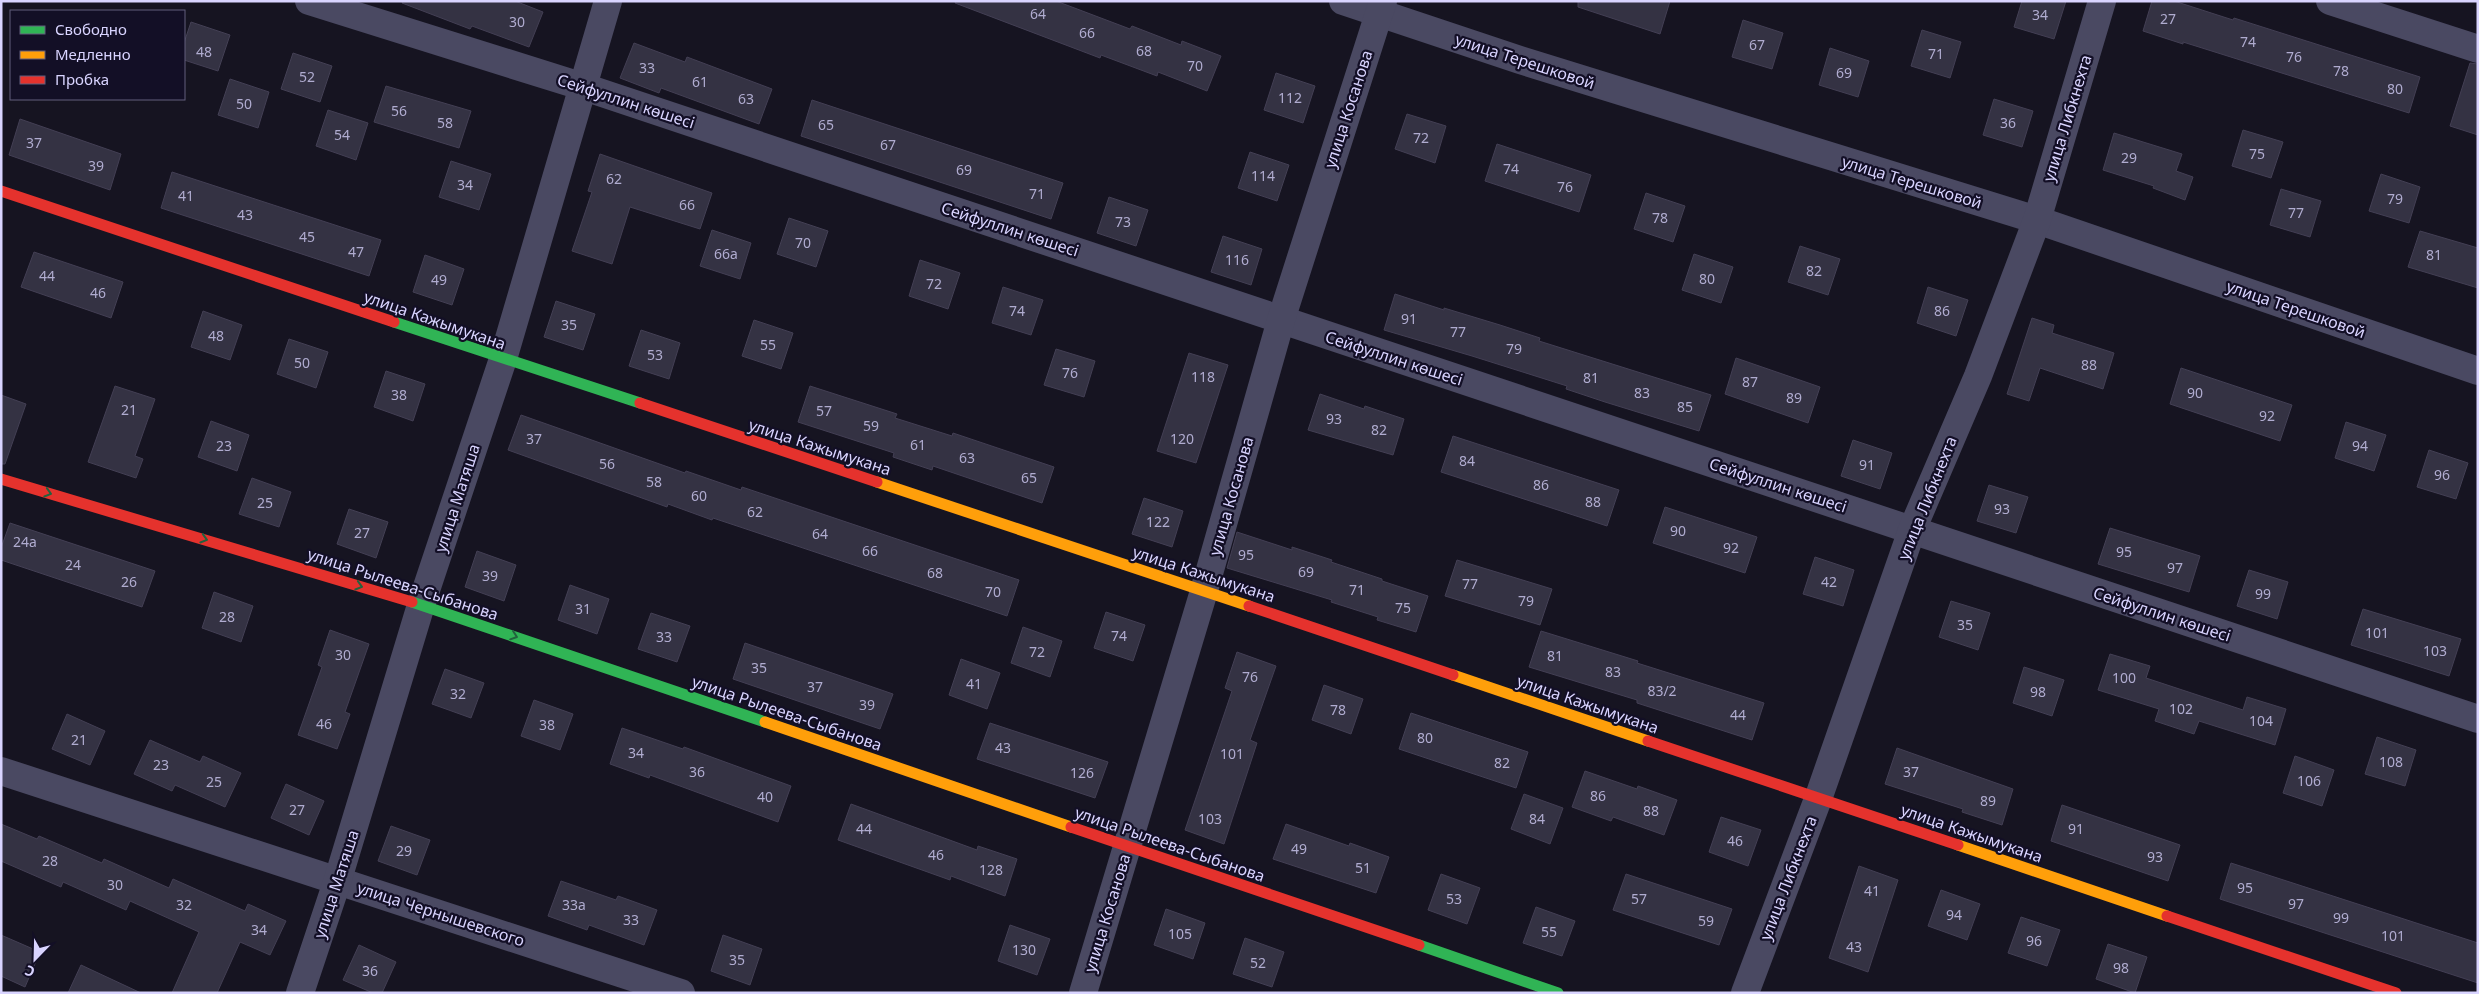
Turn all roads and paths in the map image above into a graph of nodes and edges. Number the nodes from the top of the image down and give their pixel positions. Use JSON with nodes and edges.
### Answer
{"nodes":[{"id":1,"x":309,"y":1,"type":"edge"},
{"id":2,"x":608,"y":1,"type":"edge"},
{"id":3,"x":1343,"y":1,"type":"edge"},
{"id":4,"x":2102,"y":1,"type":"edge"},
{"id":5,"x":2330,"y":1,"type":"edge"},
{"id":6,"x":1381,"y":7,"type":"edge"},
{"id":7,"x":2478,"y":48,"type":"edge"},
{"id":8,"x":584,"y":87,"type":"junction"},
{"id":9,"x":1,"y":191,"type":"edge"},
{"id":10,"x":2036,"y":220,"type":"junction"},
{"id":11,"x":1281,"y":320,"type":"junction"},
{"id":12,"x":503,"y":359,"type":"junction"},
{"id":13,"x":2478,"y":370,"type":"edge"},
{"id":14,"x":1,"y":478,"type":"edge"},
{"id":15,"x":1912,"y":530,"type":"junction"},
{"id":16,"x":1204,"y":591,"type":"junction"},
{"id":17,"x":421,"y":605,"type":"junction"},
{"id":18,"x":2478,"y":719,"type":"edge"},
{"id":19,"x":1,"y":771,"type":"edge"},
{"id":20,"x":1818,"y":799,"type":"junction"},
{"id":21,"x":1128,"y":847,"type":"junction"},
{"id":22,"x":338,"y":879,"type":"junction"},
{"id":23,"x":300,"y":993,"type":"edge"},
{"id":24,"x":681,"y":993,"type":"edge"},
{"id":25,"x":1083,"y":993,"type":"edge"},
{"id":26,"x":1558,"y":993,"type":"edge"},
{"id":27,"x":1745,"y":993,"type":"edge"},
{"id":28,"x":2396,"y":993,"type":"edge"}],
"edges":[{"from":1,"to":8,"type":"street","name":"Сейфуллин көшесі"},
{"from":2,"to":8,"type":"street","name":"улица Матяша"},
{"from":3,"to":6,"type":"street","name":"улица Терешковой"},
{"from":4,"to":10,"type":"street","name":"улица Либкнехта"},
{"from":5,"to":7,"type":"street"},
{"from":6,"to":10,"type":"street","name":"улица Терешковой"},
{"from":6,"to":11,"type":"street","name":"улица Косанова"},
{"from":8,"to":11,"type":"street","name":"Сейфуллин көшесі"},
{"from":8,"to":12,"type":"street","name":"улица Матяша"},
{"from":9,"to":12,"type":"street","name":"улица Кажымукана"},
{"from":10,"to":13,"type":"street","name":"улица Терешковой"},
{"from":10,"to":15,"type":"street","name":"улица Либкнехта"},
{"from":11,"to":15,"type":"street","name":"Сейфуллин көшесі"},
{"from":11,"to":16,"type":"street","name":"улица Косанова"},
{"from":12,"to":16,"type":"street","name":"улица Кажымукана"},
{"from":12,"to":17,"type":"street","name":"улица Матяша"},
{"from":14,"to":17,"type":"street","name":"улица Рылеева-Сыбанова","one_way":true},
{"from":15,"to":18,"type":"street","name":"Сейфуллин көшесі"},
{"from":15,"to":20,"type":"street","name":"улица Либкнехта"},
{"from":16,"to":20,"type":"street","name":"улица Кажымукана"},
{"from":16,"to":21,"type":"street","name":"улица Косанова"},
{"from":17,"to":21,"type":"street","name":"улица Рылеева-Сыбанова","one_way":true},
{"from":17,"to":22,"type":"street","name":"улица Матяша"},
{"from":19,"to":22,"type":"street","name":"улица Чернышевского"},
{"from":20,"to":27,"type":"street","name":"улица Либкнехта"},
{"from":20,"to":28,"type":"street","name":"улица Кажымукана"},
{"from":21,"to":25,"type":"street","name":"улица Косанова"},
{"from":21,"to":26,"type":"street","name":"улица Рылеева-Сыбанова"},
{"from":22,"to":23,"type":"street","name":"улица Матяша"},
{"from":22,"to":24,"type":"street","name":"улица Чернышевского"}]}
